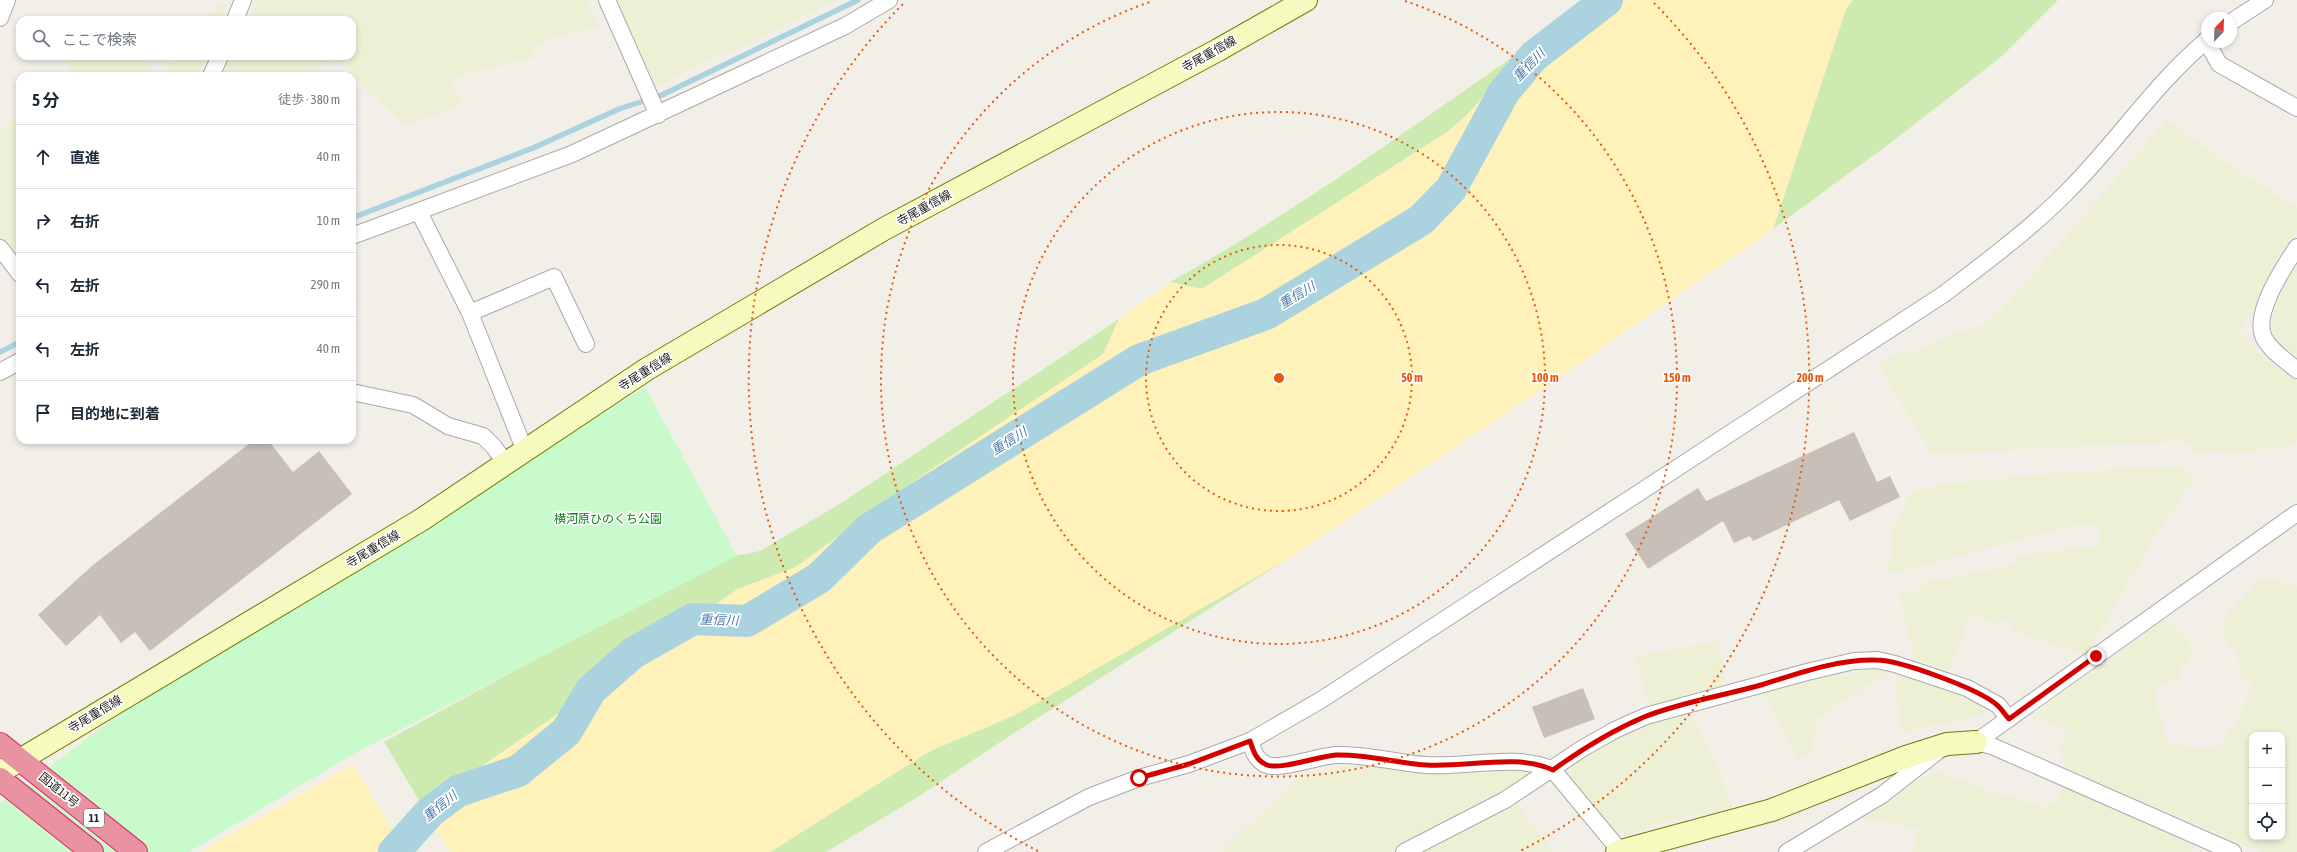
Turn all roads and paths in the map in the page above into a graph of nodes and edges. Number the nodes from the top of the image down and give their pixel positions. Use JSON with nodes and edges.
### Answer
{"nodes":[{"id":1,"x":7,"y":0,"type":"edge"},
{"id":2,"x":243,"y":0,"type":"edge"},
{"id":3,"x":607,"y":0,"type":"edge"},
{"id":4,"x":889,"y":0,"type":"edge"},
{"id":5,"x":1306,"y":0,"type":"edge"},
{"id":6,"x":2265,"y":0,"type":"edge"},
{"id":7,"x":237,"y":16,"type":"edge"},
{"id":8,"x":0,"y":18,"type":"edge"},
{"id":9,"x":2237,"y":18,"type":"edge"},
{"id":10,"x":2201,"y":45,"type":"edge"},
{"id":11,"x":2211,"y":48,"type":"edge"},
{"id":12,"x":218,"y":60,"type":"edge"},
{"id":13,"x":213,"y":72,"type":"edge"},
{"id":14,"x":2297,"y":108,"type":"edge"},
{"id":15,"x":658,"y":115,"type":"junction"},
{"id":16,"x":419,"y":212,"type":"junction"},
{"id":17,"x":356,"y":235,"type":"edge"},
{"id":18,"x":2297,"y":247,"type":"edge"},
{"id":19,"x":0,"y":248,"type":"edge"},
{"id":20,"x":16,"y":269,"type":"edge"},
{"id":21,"x":470,"y":313,"type":"junction"},
{"id":22,"x":586,"y":344,"type":"dead end"},
{"id":23,"x":16,"y":363,"type":"edge"},
{"id":24,"x":2297,"y":370,"type":"edge"},
{"id":25,"x":0,"y":372,"type":"edge"},
{"id":26,"x":356,"y":393,"type":"edge"},
{"id":27,"x":525,"y":451,"type":"junction"},
{"id":28,"x":506,"y":464,"type":"junction"},
{"id":29,"x":2297,"y":513,"type":"edge"},
{"id":30,"x":2009,"y":719,"type":"junction"},
{"id":31,"x":1250,"y":741,"type":"junction"},
{"id":32,"x":1976,"y":742,"type":"junction"},
{"id":33,"x":0,"y":744,"type":"edge"},
{"id":34,"x":1947,"y":744,"type":"junction"},
{"id":35,"x":20,"y":759,"type":"junction"},
{"id":36,"x":1553,"y":770,"type":"junction"},
{"id":37,"x":0,"y":772,"type":"edge"},
{"id":38,"x":0,"y":779,"type":"edge"},
{"id":39,"x":2201,"y":846,"type":"edge"},
{"id":40,"x":92,"y":852,"type":"edge"},
{"id":41,"x":136,"y":852,"type":"edge"},
{"id":42,"x":986,"y":852,"type":"edge"},
{"id":43,"x":1404,"y":852,"type":"edge"},
{"id":44,"x":1619,"y":852,"type":"edge"},
{"id":45,"x":1787,"y":852,"type":"edge"},
{"id":46,"x":2233,"y":852,"type":"edge"}],
"edges":[{"from":1,"to":8,"type":"street"},
{"from":2,"to":7,"type":"street"},
{"from":3,"to":15,"type":"street"},
{"from":4,"to":15,"type":"street"},
{"from":5,"to":27,"type":"main road","name":"寺尾重信線"},
{"from":6,"to":9,"type":"street"},
{"from":10,"to":31,"type":"street"},
{"from":11,"to":14,"type":"street"},
{"from":12,"to":13,"type":"street"},
{"from":15,"to":16,"type":"street"},
{"from":16,"to":17,"type":"street"},
{"from":16,"to":21,"type":"street"},
{"from":18,"to":24,"type":"street"},
{"from":19,"to":20,"type":"street"},
{"from":21,"to":22,"type":"street"},
{"from":21,"to":27,"type":"street"},
{"from":23,"to":25,"type":"street"},
{"from":26,"to":28,"type":"street"},
{"from":27,"to":28,"type":"main road","name":"寺尾重信線"},
{"from":28,"to":35,"type":"main road","name":"寺尾重信線"},
{"from":29,"to":30,"type":"street"},
{"from":30,"to":32,"type":"street"},
{"from":30,"to":36,"type":"street"},
{"from":31,"to":36,"type":"street"},
{"from":31,"to":42,"type":"street"},
{"from":32,"to":34,"type":"main road"},
{"from":32,"to":39,"type":"street"},
{"from":33,"to":35,"type":"highway","name":"国道11号","number":"11"},
{"from":34,"to":44,"type":"main road"},
{"from":34,"to":45,"type":"street"},
{"from":35,"to":37,"type":"main road","name":"寺尾重信線"},
{"from":35,"to":41,"type":"highway","name":"国道11号","number":"11"},
{"from":36,"to":43,"type":"street"},
{"from":36,"to":44,"type":"street"},
{"from":38,"to":40,"type":"highway","number":"11"},
{"from":39,"to":46,"type":"street"}]}
